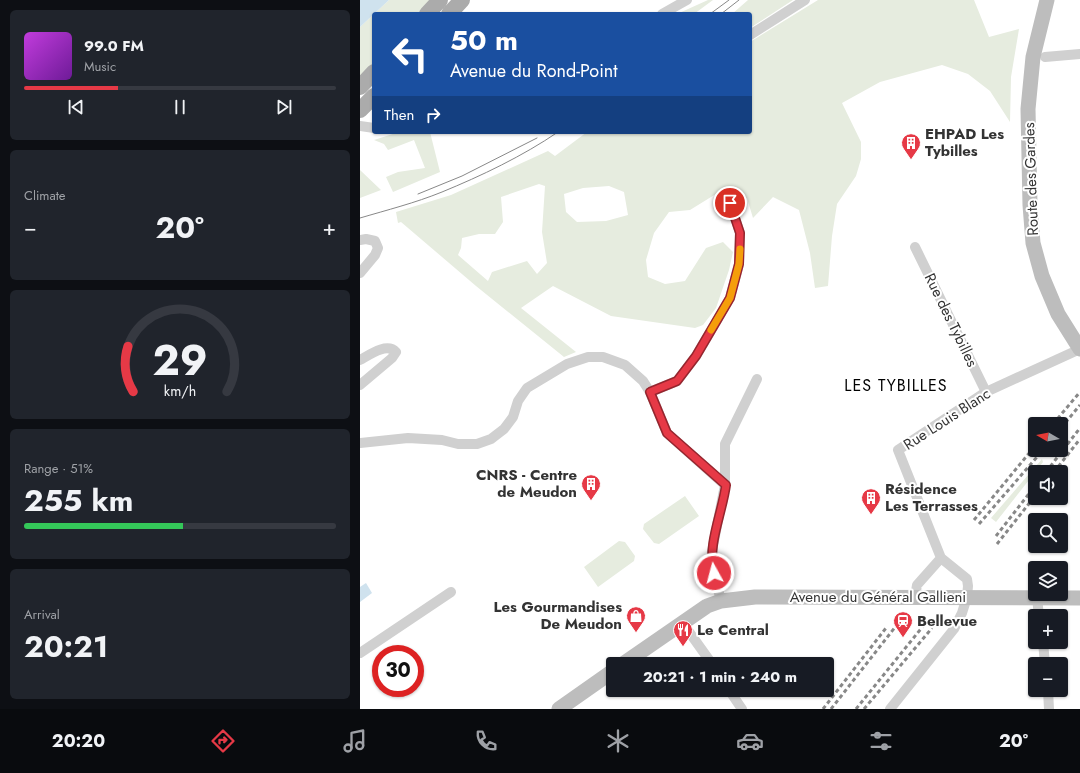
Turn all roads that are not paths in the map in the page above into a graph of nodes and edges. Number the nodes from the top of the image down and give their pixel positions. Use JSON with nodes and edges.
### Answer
{"nodes":[{"id":1,"x":440,"y":0,"type":"edge"},
{"id":2,"x":462,"y":0,"type":"edge"},
{"id":3,"x":687,"y":0,"type":"edge"},
{"id":4,"x":805,"y":0,"type":"edge"},
{"id":5,"x":1047,"y":0,"type":"edge"},
{"id":6,"x":430,"y":12,"type":"edge"},
{"id":7,"x":451,"y":12,"type":"edge"},
{"id":8,"x":666,"y":12,"type":"edge"},
{"id":9,"x":752,"y":34,"type":"edge"},
{"id":10,"x":1080,"y":54,"type":"edge"},
{"id":11,"x":1045,"y":57,"type":"dead end"},
{"id":12,"x":372,"y":74,"type":"edge"},
{"id":13,"x":360,"y":87,"type":"edge"},
{"id":14,"x":370,"y":97,"type":"edge"},
{"id":15,"x":360,"y":110,"type":"edge"},
{"id":16,"x":360,"y":126,"type":"edge"},
{"id":17,"x":372,"y":128,"type":"edge"},
{"id":18,"x":720,"y":201,"type":"dead end"},
{"id":19,"x":360,"y":240,"type":"edge"},
{"id":20,"x":915,"y":247,"type":"dead end"},
{"id":21,"x":360,"y":273,"type":"edge"},
{"id":22,"x":1080,"y":349,"type":"edge"},
{"id":23,"x":360,"y":360,"type":"edge"},
{"id":24,"x":757,"y":379,"type":"dead end"},
{"id":25,"x":360,"y":385,"type":"edge"},
{"id":26,"x":650,"y":392,"type":"junction"},
{"id":27,"x":986,"y":392,"type":"junction"},
{"id":28,"x":360,"y":443,"type":"edge"},
{"id":29,"x":726,"y":485,"type":"junction"},
{"id":30,"x":940,"y":558,"type":"junction"},
{"id":31,"x":451,"y":592,"type":"dead end"},
{"id":32,"x":967,"y":597,"type":"junction"},
{"id":33,"x":916,"y":598,"type":"junction"},
{"id":34,"x":1028,"y":598,"type":"edge"},
{"id":35,"x":1068,"y":598,"type":"edge"},
{"id":36,"x":1080,"y":598,"type":"edge"},
{"id":37,"x":721,"y":601,"type":"junction"},
{"id":38,"x":682,"y":622,"type":"junction"},
{"id":39,"x":360,"y":653,"type":"edge"},
{"id":40,"x":633,"y":657,"type":"edge"},
{"id":41,"x":707,"y":657,"type":"edge"},
{"id":42,"x":606,"y":676,"type":"edge"},
{"id":43,"x":734,"y":697,"type":"edge"},
{"id":44,"x":1048,"y":697,"type":"edge"},
{"id":45,"x":559,"y":709,"type":"edge"},
{"id":46,"x":742,"y":709,"type":"edge"},
{"id":47,"x":890,"y":709,"type":"edge"},
{"id":48,"x":1049,"y":709,"type":"edge"}],
"edges":[{"from":1,"to":6,"type":"main road"},
{"from":2,"to":7,"type":"main road"},
{"from":3,"to":8,"type":"street"},
{"from":4,"to":9,"type":"street"},
{"from":5,"to":22,"type":"main road","name":"Route des Gardes"},
{"from":10,"to":11,"type":"street"},
{"from":12,"to":13,"type":"main road"},
{"from":14,"to":15,"type":"main road"},
{"from":16,"to":17,"type":"street"},
{"from":18,"to":26,"type":"street"},
{"from":19,"to":21,"type":"street"},
{"from":20,"to":27,"type":"street","name":"Rue des Tybilles"},
{"from":22,"to":27,"type":"street","name":"Rue Louis Blanc"},
{"from":23,"to":25,"type":"street"},
{"from":24,"to":29,"type":"street"},
{"from":26,"to":28,"type":"street"},
{"from":26,"to":29,"type":"street"},
{"from":27,"to":30,"type":"street","name":"Rue Louis Blanc"},
{"from":29,"to":37,"type":"street"},
{"from":30,"to":32,"type":"street"},
{"from":30,"to":33,"type":"street"},
{"from":31,"to":39,"type":"street"},
{"from":32,"to":33,"type":"main road","name":"Avenue du Général Gallieni"},
{"from":32,"to":34,"type":"main road","name":"Avenue du Général Gallieni"},
{"from":32,"to":47,"type":"street"},
{"from":33,"to":37,"type":"main road","name":"Avenue du Général Gallieni"},
{"from":35,"to":36,"type":"main road","name":"Avenue du Général Gallieni"},
{"from":37,"to":38,"type":"main road","name":"Avenue du Général Gallieni"},
{"from":38,"to":40,"type":"main road","name":"Avenue du Général Gallieni"},
{"from":38,"to":41,"type":"street"},
{"from":42,"to":45,"type":"main road"},
{"from":43,"to":46,"type":"street"},
{"from":44,"to":48,"type":"street"}]}
